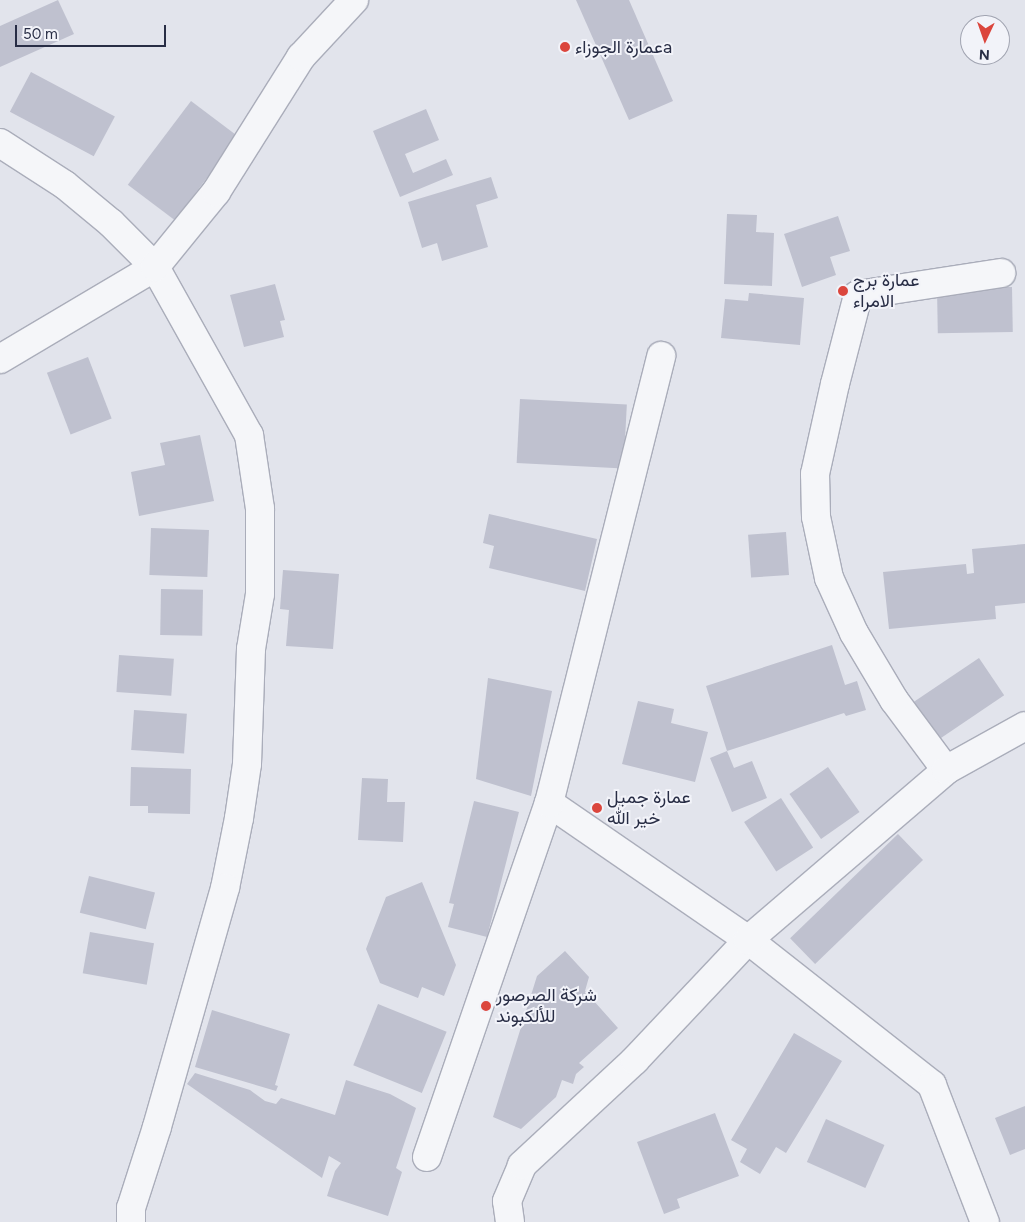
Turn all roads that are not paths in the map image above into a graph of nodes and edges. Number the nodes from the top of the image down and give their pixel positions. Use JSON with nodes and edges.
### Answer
{"nodes":[{"id":1,"x":354,"y":0,"type":"edge"},
{"id":2,"x":0,"y":143,"type":"edge"},
{"id":3,"x":155,"y":267,"type":"junction"},
{"id":4,"x":1001,"y":273,"type":"dead end"},
{"id":5,"x":661,"y":356,"type":"dead end"},
{"id":6,"x":0,"y":359,"type":"edge"},
{"id":7,"x":1025,"y":726,"type":"edge"},
{"id":8,"x":946,"y":770,"type":"junction"},
{"id":9,"x":549,"y":803,"type":"junction"},
{"id":10,"x":748,"y":940,"type":"junction"},
{"id":11,"x":426,"y":1157,"type":"dead end"},
{"id":12,"x":131,"y":1222,"type":"edge"},
{"id":13,"x":510,"y":1222,"type":"edge"},
{"id":14,"x":985,"y":1222,"type":"edge"}],
"edges":[{"from":1,"to":3,"type":"street"},
{"from":2,"to":3,"type":"street"},
{"from":3,"to":6,"type":"street"},
{"from":3,"to":12,"type":"street"},
{"from":4,"to":8,"type":"street"},
{"from":5,"to":9,"type":"street"},
{"from":7,"to":8,"type":"street"},
{"from":8,"to":10,"type":"street"},
{"from":9,"to":10,"type":"street"},
{"from":9,"to":11,"type":"street"},
{"from":10,"to":13,"type":"street"},
{"from":10,"to":14,"type":"street"}]}
